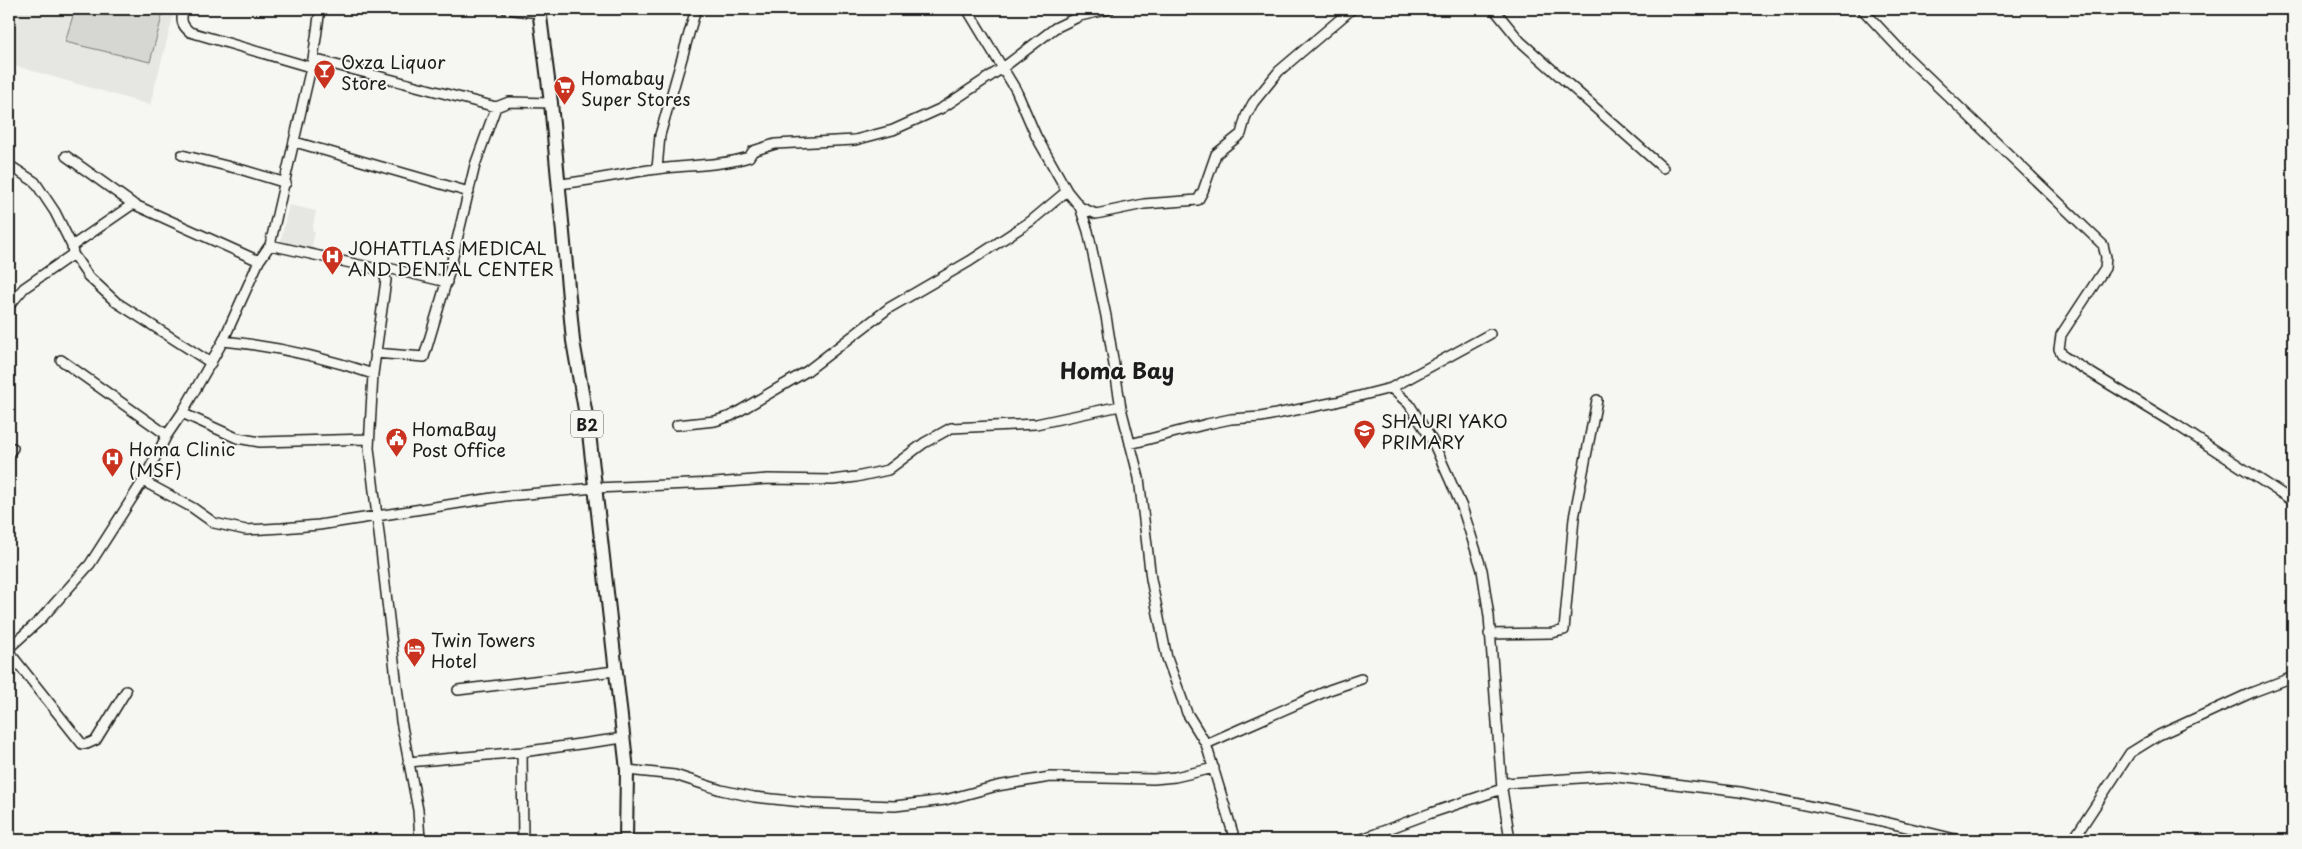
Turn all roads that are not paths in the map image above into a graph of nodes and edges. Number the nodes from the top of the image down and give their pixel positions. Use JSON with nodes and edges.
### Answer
{"nodes":[{"id":1,"x":184,"y":9,"type":"edge"},
{"id":2,"x":320,"y":9,"type":"edge"},
{"id":3,"x":506,"y":9,"type":"edge"},
{"id":4,"x":696,"y":9,"type":"edge"},
{"id":5,"x":968,"y":9,"type":"edge"},
{"id":6,"x":1110,"y":9,"type":"edge"},
{"id":7,"x":1352,"y":9,"type":"edge"},
{"id":8,"x":1862,"y":9,"type":"edge"},
{"id":9,"x":1497,"y":10,"type":"edge"},
{"id":10,"x":539,"y":11,"type":"edge"},
{"id":11,"x":312,"y":63,"type":"junction"},
{"id":12,"x":1004,"y":67,"type":"junction"},
{"id":13,"x":551,"y":103,"type":"junction"},
{"id":14,"x":496,"y":107,"type":"junction"},
{"id":15,"x":295,"y":142,"type":"junction"},
{"id":16,"x":182,"y":155,"type":"dead end"},
{"id":17,"x":66,"y":156,"type":"dead end"},
{"id":18,"x":9,"y":165,"type":"edge"},
{"id":19,"x":1663,"y":168,"type":"dead end"},
{"id":20,"x":657,"y":169,"type":"junction"},
{"id":21,"x":286,"y":183,"type":"junction"},
{"id":22,"x":558,"y":184,"type":"junction"},
{"id":23,"x":1067,"y":191,"type":"junction"},
{"id":24,"x":469,"y":192,"type":"junction"},
{"id":25,"x":133,"y":204,"type":"junction"},
{"id":26,"x":1080,"y":207,"type":"junction"},
{"id":27,"x":270,"y":245,"type":"junction"},
{"id":28,"x":72,"y":250,"type":"junction"},
{"id":29,"x":259,"y":261,"type":"junction"},
{"id":30,"x":382,"y":270,"type":"junction"},
{"id":31,"x":447,"y":282,"type":"junction"},
{"id":32,"x":9,"y":306,"type":"edge"},
{"id":33,"x":1490,"y":334,"type":"dead end"},
{"id":34,"x":223,"y":341,"type":"junction"},
{"id":35,"x":375,"y":352,"type":"junction"},
{"id":36,"x":61,"y":360,"type":"dead end"},
{"id":37,"x":210,"y":363,"type":"junction"},
{"id":38,"x":373,"y":374,"type":"junction"},
{"id":39,"x":1391,"y":388,"type":"junction"},
{"id":40,"x":1597,"y":400,"type":"dead end"},
{"id":41,"x":1121,"y":408,"type":"junction"},
{"id":42,"x":182,"y":413,"type":"junction"},
{"id":43,"x":678,"y":425,"type":"dead end"},
{"id":44,"x":166,"y":435,"type":"junction"},
{"id":45,"x":369,"y":440,"type":"junction"},
{"id":46,"x":1130,"y":444,"type":"junction"},
{"id":47,"x":143,"y":481,"type":"junction"},
{"id":48,"x":595,"y":488,"type":"junction"},
{"id":49,"x":2293,"y":501,"type":"edge"},
{"id":50,"x":377,"y":515,"type":"junction"},
{"id":51,"x":1489,"y":634,"type":"junction"},
{"id":52,"x":9,"y":650,"type":"edge"},
{"id":53,"x":615,"y":671,"type":"junction"},
{"id":54,"x":2293,"y":677,"type":"edge"},
{"id":55,"x":1361,"y":679,"type":"dead end"},
{"id":56,"x":458,"y":690,"type":"dead end"},
{"id":57,"x":126,"y":691,"type":"dead end"},
{"id":58,"x":623,"y":738,"type":"junction"},
{"id":59,"x":1206,"y":744,"type":"junction"},
{"id":60,"x":522,"y":752,"type":"junction"},
{"id":61,"x":408,"y":762,"type":"junction"},
{"id":62,"x":1214,"y":768,"type":"junction"},
{"id":63,"x":627,"y":770,"type":"junction"},
{"id":64,"x":1502,"y":789,"type":"junction"},
{"id":65,"x":420,"y":840,"type":"edge"},
{"id":66,"x":523,"y":840,"type":"edge"},
{"id":67,"x":626,"y":840,"type":"edge"},
{"id":68,"x":1236,"y":840,"type":"edge"},
{"id":69,"x":1359,"y":840,"type":"edge"},
{"id":70,"x":1510,"y":840,"type":"edge"},
{"id":71,"x":1960,"y":840,"type":"edge"},
{"id":72,"x":2073,"y":840,"type":"edge"}],
"edges":[{"from":1,"to":11,"type":"street"},
{"from":2,"to":11,"type":"street"},
{"from":3,"to":10,"type":"street"},
{"from":4,"to":20,"type":"street"},
{"from":5,"to":12,"type":"street"},
{"from":6,"to":12,"type":"street"},
{"from":7,"to":26,"type":"street"},
{"from":8,"to":49,"type":"street"},
{"from":9,"to":19,"type":"street"},
{"from":10,"to":13,"type":"highway","number":"B2"},
{"from":11,"to":14,"type":"street"},
{"from":11,"to":15,"type":"street"},
{"from":12,"to":20,"type":"street"},
{"from":12,"to":23,"type":"street"},
{"from":13,"to":14,"type":"street"},
{"from":13,"to":22,"type":"highway","number":"B2"},
{"from":14,"to":24,"type":"street"},
{"from":15,"to":21,"type":"street"},
{"from":15,"to":24,"type":"street"},
{"from":16,"to":21,"type":"street"},
{"from":17,"to":25,"type":"street"},
{"from":18,"to":28,"type":"street"},
{"from":20,"to":22,"type":"street"},
{"from":21,"to":27,"type":"street"},
{"from":22,"to":48,"type":"highway","number":"B2"},
{"from":23,"to":26,"type":"street"},
{"from":23,"to":43,"type":"street"},
{"from":24,"to":31,"type":"street"},
{"from":25,"to":28,"type":"street"},
{"from":25,"to":29,"type":"street"},
{"from":26,"to":41,"type":"street"},
{"from":27,"to":29,"type":"street"},
{"from":27,"to":30,"type":"street"},
{"from":28,"to":32,"type":"street"},
{"from":28,"to":37,"type":"street"},
{"from":29,"to":34,"type":"street"},
{"from":30,"to":31,"type":"street"},
{"from":30,"to":35,"type":"street"},
{"from":31,"to":35,"type":"street"},
{"from":33,"to":39,"type":"street"},
{"from":34,"to":37,"type":"street"},
{"from":34,"to":38,"type":"street"},
{"from":35,"to":38,"type":"street"},
{"from":36,"to":44,"type":"street"},
{"from":37,"to":42,"type":"street"},
{"from":38,"to":45,"type":"street"},
{"from":39,"to":46,"type":"street"},
{"from":39,"to":51,"type":"street"},
{"from":40,"to":51,"type":"street"},
{"from":41,"to":46,"type":"street"},
{"from":41,"to":48,"type":"street"},
{"from":42,"to":44,"type":"street"},
{"from":42,"to":45,"type":"street"},
{"from":44,"to":47,"type":"street"},
{"from":45,"to":50,"type":"street"},
{"from":46,"to":59,"type":"street"},
{"from":47,"to":50,"type":"street"},
{"from":47,"to":52,"type":"street"},
{"from":48,"to":50,"type":"street"},
{"from":48,"to":53,"type":"highway","number":"B2"},
{"from":50,"to":61,"type":"street"},
{"from":51,"to":64,"type":"street"},
{"from":52,"to":57,"type":"street"},
{"from":53,"to":56,"type":"street"},
{"from":53,"to":58,"type":"highway","number":"B2"},
{"from":54,"to":72,"type":"street"},
{"from":55,"to":59,"type":"street"},
{"from":58,"to":60,"type":"street"},
{"from":58,"to":63,"type":"highway","number":"B2"},
{"from":59,"to":62,"type":"street"},
{"from":60,"to":61,"type":"street"},
{"from":60,"to":66,"type":"street"},
{"from":61,"to":65,"type":"street"},
{"from":62,"to":63,"type":"street"},
{"from":62,"to":68,"type":"street"},
{"from":63,"to":67,"type":"highway","number":"B2"},
{"from":64,"to":69,"type":"street"},
{"from":64,"to":70,"type":"street"},
{"from":64,"to":71,"type":"street"}]}
